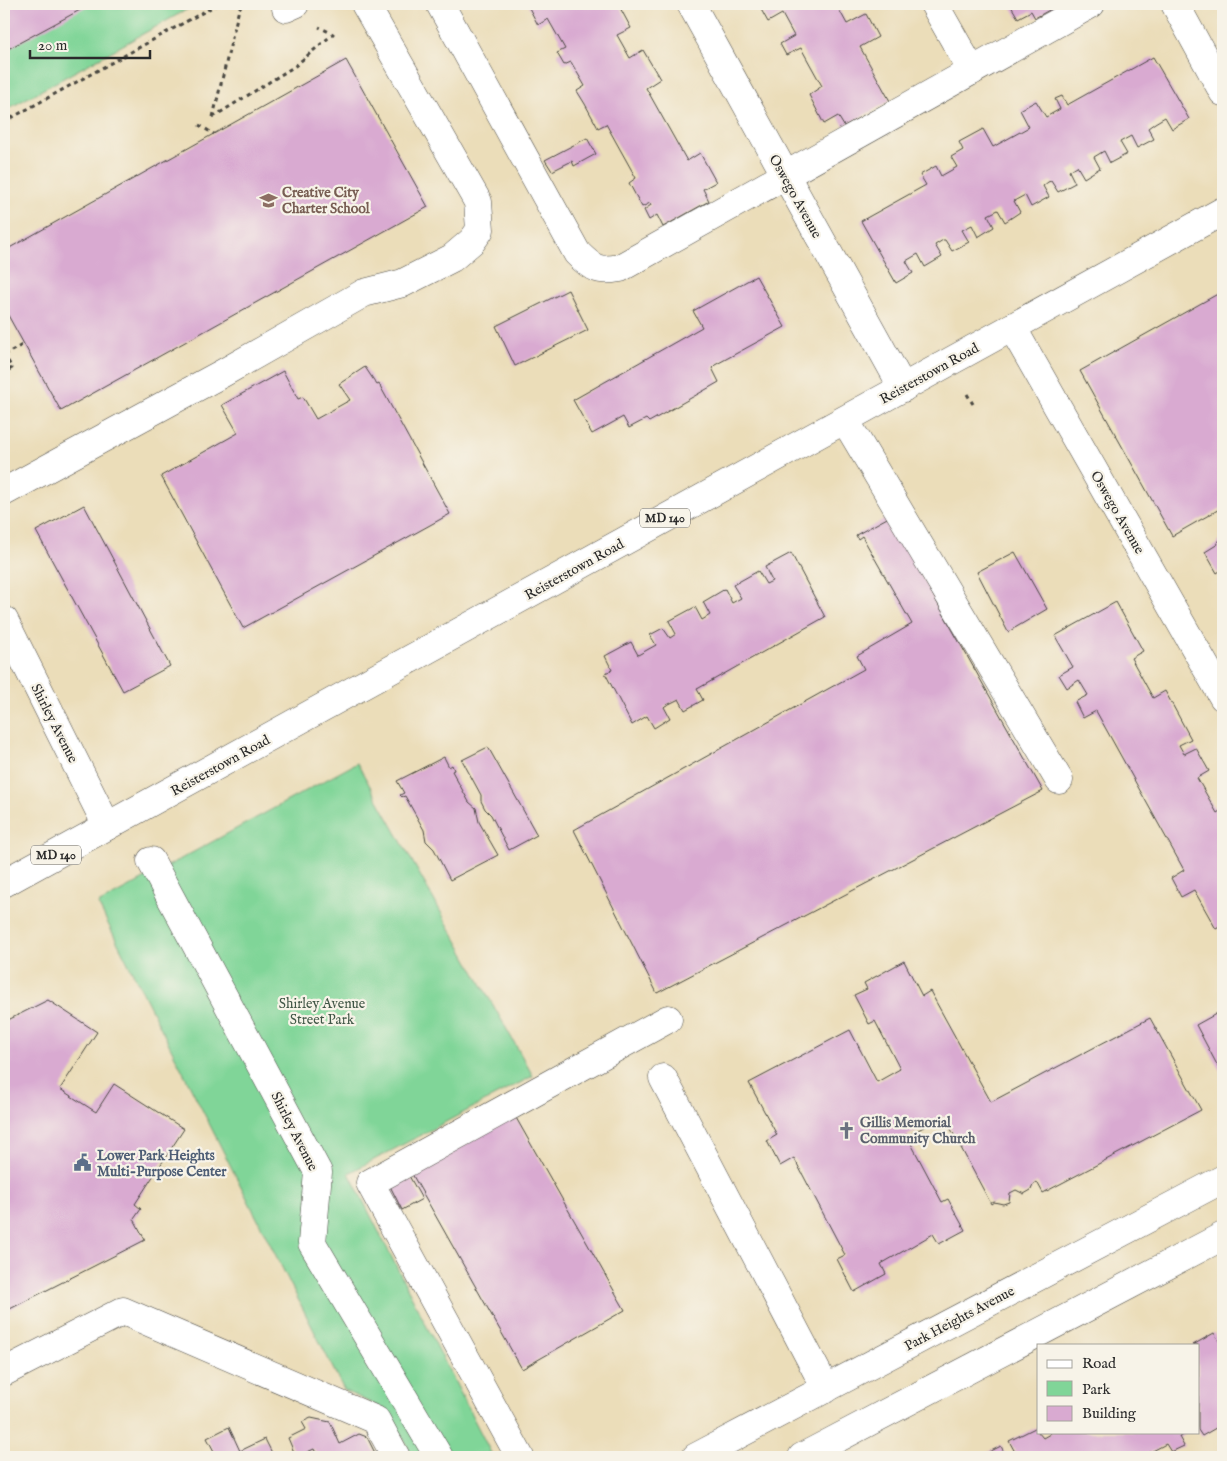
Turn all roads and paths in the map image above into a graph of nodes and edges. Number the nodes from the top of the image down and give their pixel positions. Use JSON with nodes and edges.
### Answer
{"nodes":[{"id":1,"x":218,"y":4,"type":"edge"},
{"id":2,"x":242,"y":4,"type":"edge"},
{"id":3,"x":365,"y":4,"type":"edge"},
{"id":4,"x":440,"y":4,"type":"edge"},
{"id":5,"x":691,"y":4,"type":"edge"},
{"id":6,"x":934,"y":4,"type":"edge"},
{"id":7,"x":1091,"y":4,"type":"edge"},
{"id":8,"x":1175,"y":4,"type":"edge"},
{"id":9,"x":333,"y":34,"type":"dead end"},
{"id":10,"x":972,"y":71,"type":"junction"},
{"id":11,"x":1223,"y":92,"type":"edge"},
{"id":12,"x":4,"y":122,"type":"edge"},
{"id":13,"x":198,"y":124,"type":"dead end"},
{"id":14,"x":214,"y":134,"type":"dead end"},
{"id":15,"x":784,"y":176,"type":"junction"},
{"id":16,"x":1223,"y":211,"type":"edge"},
{"id":17,"x":1012,"y":327,"type":"junction"},
{"id":18,"x":24,"y":344,"type":"dead end"},
{"id":19,"x":4,"y":354,"type":"edge"},
{"id":20,"x":4,"y":373,"type":"edge"},
{"id":21,"x":903,"y":388,"type":"junction"},
{"id":22,"x":966,"y":394,"type":"dead end"},
{"id":23,"x":973,"y":404,"type":"dead end"},
{"id":24,"x":845,"y":420,"type":"junction"},
{"id":25,"x":4,"y":492,"type":"edge"},
{"id":26,"x":4,"y":620,"type":"edge"},
{"id":27,"x":1223,"y":696,"type":"edge"},
{"id":28,"x":1059,"y":780,"type":"dead end"},
{"id":29,"x":107,"y":826,"type":"junction"},
{"id":30,"x":151,"y":861,"type":"dead end"},
{"id":31,"x":4,"y":883,"type":"edge"},
{"id":32,"x":668,"y":1019,"type":"dead end"},
{"id":33,"x":663,"y":1078,"type":"dead end"},
{"id":34,"x":1223,"y":1179,"type":"edge"},
{"id":35,"x":1223,"y":1236,"type":"edge"},
{"id":36,"x":4,"y":1372,"type":"edge"},
{"id":37,"x":826,"y":1389,"type":"junction"},
{"id":38,"x":710,"y":1454,"type":"edge"},
{"id":39,"x":396,"y":1457,"type":"edge"},
{"id":40,"x":439,"y":1457,"type":"edge"},
{"id":41,"x":520,"y":1457,"type":"edge"},
{"id":42,"x":802,"y":1457,"type":"edge"}],
"edges":[{"from":1,"to":12,"type":"path"},
{"from":2,"to":9,"type":"path"},
{"from":3,"to":25,"type":"main road"},
{"from":4,"to":15,"type":"main road"},
{"from":5,"to":15,"type":"main road","name":"Oswego Avenue"},
{"from":6,"to":10,"type":"main road"},
{"from":7,"to":10,"type":"main road"},
{"from":8,"to":11,"type":"main road"},
{"from":10,"to":15,"type":"main road"},
{"from":13,"to":14,"type":"path"},
{"from":15,"to":21,"type":"main road","name":"Oswego Avenue"},
{"from":16,"to":17,"type":"main road","name":"Reisterstown Road","number":"MD 140"},
{"from":17,"to":21,"type":"main road","name":"Reisterstown Road","number":"MD 140"},
{"from":17,"to":27,"type":"main road","name":"Oswego Avenue"},
{"from":18,"to":19,"type":"path"},
{"from":19,"to":20,"type":"path"},
{"from":21,"to":24,"type":"main road","name":"Reisterstown Road","number":"MD 140"},
{"from":22,"to":23,"type":"path"},
{"from":24,"to":28,"type":"main road"},
{"from":24,"to":29,"type":"main road","name":"Reisterstown Road","number":"MD 140"},
{"from":26,"to":29,"type":"main road","name":"Shirley Avenue"},
{"from":29,"to":31,"type":"main road","name":"Reisterstown Road","number":"MD 140"},
{"from":30,"to":40,"type":"main road","name":"Shirley Avenue"},
{"from":32,"to":41,"type":"main road"},
{"from":33,"to":37,"type":"main road"},
{"from":34,"to":37,"type":"main road","name":"Park Heights Avenue"},
{"from":35,"to":42,"type":"main road"},
{"from":36,"to":39,"type":"main road"},
{"from":37,"to":38,"type":"main road","name":"Park Heights Avenue"}]}
